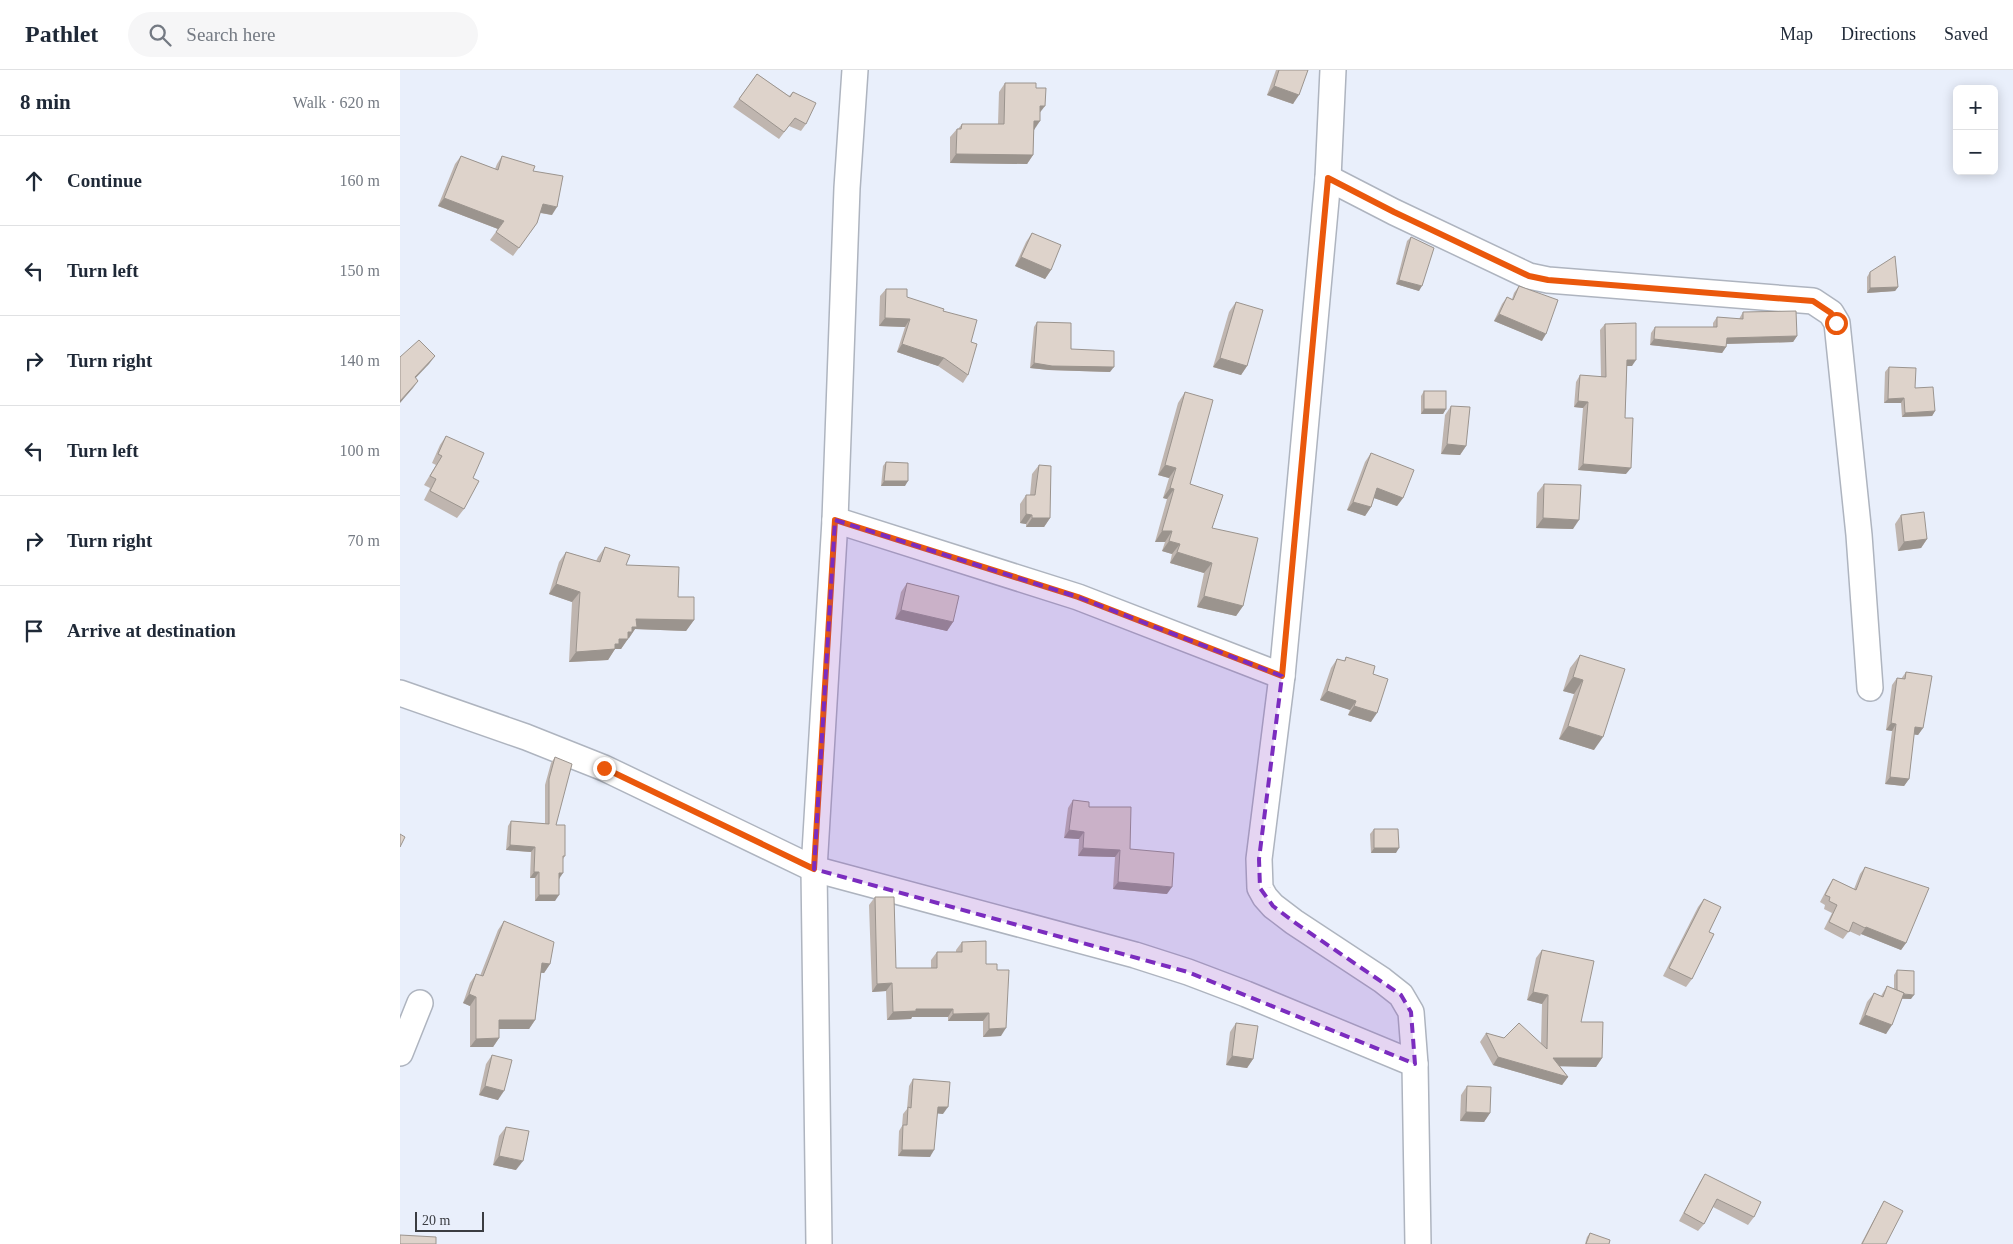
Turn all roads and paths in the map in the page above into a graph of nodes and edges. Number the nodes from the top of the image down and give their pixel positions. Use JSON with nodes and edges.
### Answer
{"nodes":[{"id":1,"x":855,"y":70,"type":"edge"},
{"id":2,"x":1333,"y":70,"type":"edge"},
{"id":3,"x":1328,"y":178,"type":"junction"},
{"id":4,"x":835,"y":520,"type":"junction"},
{"id":5,"x":1282,"y":676,"type":"junction"},
{"id":6,"x":1870,"y":688,"type":"dead end"},
{"id":7,"x":400,"y":693,"type":"edge"},
{"id":8,"x":814,"y":869,"type":"junction"},
{"id":9,"x":420,"y":1003,"type":"dead end"},
{"id":10,"x":400,"y":1053,"type":"edge"},
{"id":11,"x":1414,"y":1064,"type":"junction"},
{"id":12,"x":819,"y":1244,"type":"edge"},
{"id":13,"x":1418,"y":1244,"type":"edge"}],
"edges":[{"from":1,"to":4,"type":"street"},
{"from":2,"to":3,"type":"street"},
{"from":3,"to":5,"type":"street"},
{"from":3,"to":6,"type":"street"},
{"from":4,"to":5,"type":"street"},
{"from":4,"to":8,"type":"street"},
{"from":5,"to":11,"type":"street"},
{"from":7,"to":8,"type":"street"},
{"from":8,"to":11,"type":"street"},
{"from":8,"to":12,"type":"street"},
{"from":9,"to":10,"type":"street"},
{"from":11,"to":13,"type":"street"}]}
